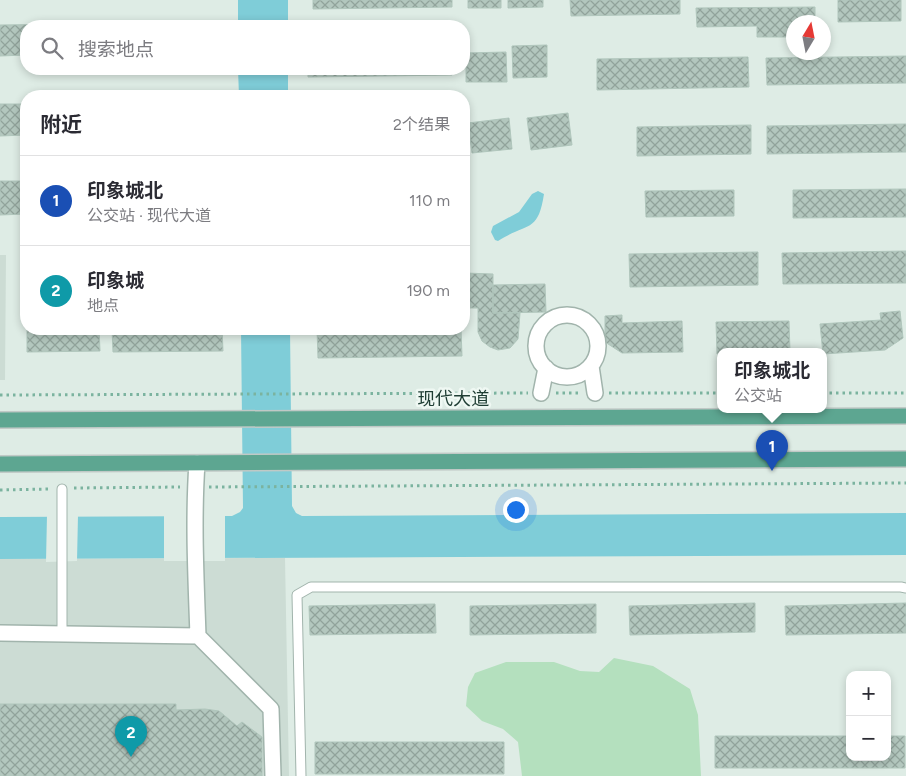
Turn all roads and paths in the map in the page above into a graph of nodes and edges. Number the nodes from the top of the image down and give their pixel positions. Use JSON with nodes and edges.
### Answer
{"nodes":[{"id":1,"x":591,"y":366,"type":"junction"},
{"id":2,"x":546,"y":368,"type":"junction"},
{"id":3,"x":541,"y":393,"type":"junction"},
{"id":4,"x":594,"y":393,"type":"junction"},
{"id":5,"x":717,"y":393,"type":"edge"},
{"id":6,"x":827,"y":393,"type":"edge"},
{"id":7,"x":906,"y":393,"type":"edge"},
{"id":8,"x":0,"y":396,"type":"edge"},
{"id":9,"x":906,"y":416,"type":"edge"},
{"id":10,"x":0,"y":420,"type":"edge"},
{"id":11,"x":906,"y":460,"type":"edge"},
{"id":12,"x":196,"y":463,"type":"junction"},
{"id":13,"x":0,"y":464,"type":"edge"},
{"id":14,"x":906,"y":483,"type":"edge"},
{"id":15,"x":195,"y":487,"type":"junction"},
{"id":16,"x":62,"y":489,"type":"junction"},
{"id":17,"x":0,"y":490,"type":"edge"},
{"id":18,"x":906,"y":588,"type":"edge"},
{"id":19,"x":0,"y":632,"type":"edge"},
{"id":20,"x":62,"y":634,"type":"junction"},
{"id":21,"x":198,"y":636,"type":"junction"},
{"id":22,"x":273,"y":776,"type":"edge"},
{"id":23,"x":301,"y":776,"type":"edge"}],
"edges":[{"from":1,"to":2,"type":"street"},
{"from":1,"to":2,"type":"street"},
{"from":1,"to":4,"type":"street"},
{"from":2,"to":3,"type":"street"},
{"from":3,"to":4,"type":"path"},
{"from":3,"to":8,"type":"path"},
{"from":4,"to":5,"type":"path"},
{"from":6,"to":7,"type":"path"},
{"from":9,"to":10,"type":"main road","name":"现代大道"},
{"from":11,"to":12,"type":"main road"},
{"from":12,"to":13,"type":"main road"},
{"from":12,"to":15,"type":"street"},
{"from":14,"to":15,"type":"path"},
{"from":15,"to":16,"type":"path"},
{"from":15,"to":21,"type":"street"},
{"from":16,"to":17,"type":"path"},
{"from":16,"to":20,"type":"lane"},
{"from":18,"to":23,"type":"lane"},
{"from":19,"to":20,"type":"street"},
{"from":20,"to":21,"type":"street"},
{"from":21,"to":22,"type":"street"}]}
